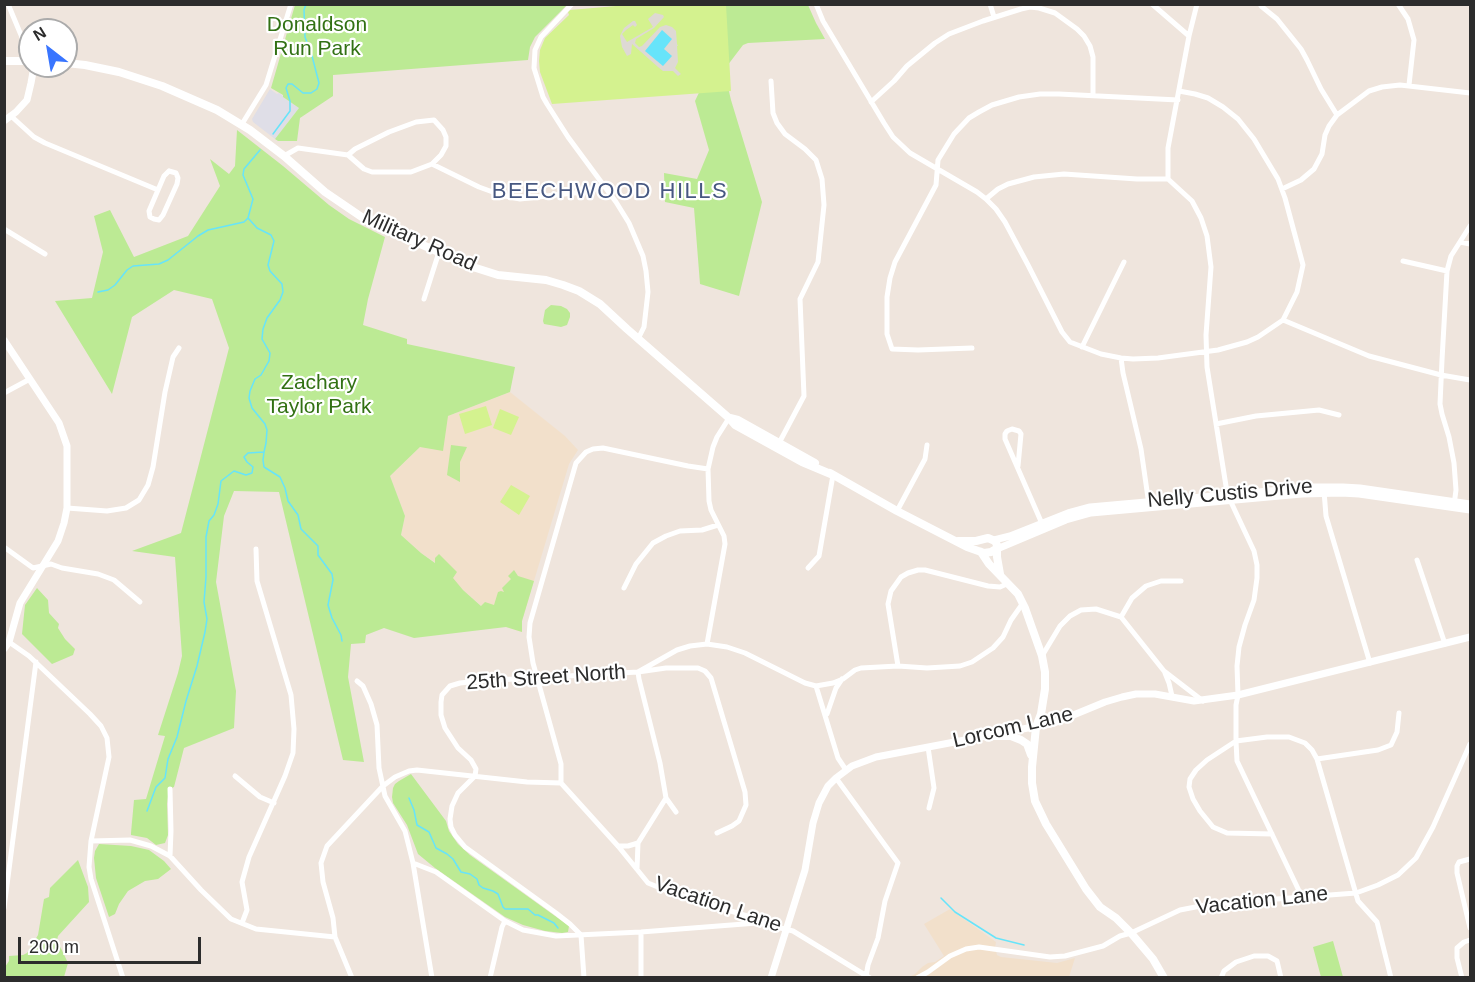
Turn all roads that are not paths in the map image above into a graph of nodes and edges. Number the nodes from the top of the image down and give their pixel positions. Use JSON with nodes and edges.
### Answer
{"nodes":[{"id":1,"x":8,"y":4,"type":"edge"},
{"id":2,"x":291,"y":4,"type":"edge"},
{"id":3,"x":572,"y":4,"type":"edge"},
{"id":4,"x":816,"y":4,"type":"edge"},
{"id":5,"x":990,"y":4,"type":"edge"},
{"id":6,"x":1152,"y":4,"type":"edge"},
{"id":7,"x":1197,"y":4,"type":"edge"},
{"id":8,"x":1398,"y":4,"type":"edge"},
{"id":9,"x":1261,"y":6,"type":"dead end"},
{"id":10,"x":994,"y":17,"type":"junction"},
{"id":11,"x":18,"y":28,"type":"edge"},
{"id":12,"x":1189,"y":36,"type":"junction"},
{"id":13,"x":78,"y":64,"type":"edge"},
{"id":14,"x":32,"y":78,"type":"edge"},
{"id":15,"x":771,"y":81,"type":"dead end"},
{"id":16,"x":1409,"y":86,"type":"junction"},
{"id":17,"x":1179,"y":91,"type":"junction"},
{"id":18,"x":1470,"y":93,"type":"edge"},
{"id":19,"x":1092,"y":95,"type":"junction"},
{"id":20,"x":1178,"y":100,"type":"junction"},
{"id":21,"x":871,"y":102,"type":"junction"},
{"id":22,"x":1337,"y":115,"type":"junction"},
{"id":23,"x":11,"y":116,"type":"junction"},
{"id":24,"x":4,"y":121,"type":"edge"},
{"id":25,"x":242,"y":124,"type":"junction"},
{"id":26,"x":348,"y":154,"type":"junction"},
{"id":27,"x":284,"y":156,"type":"junction"},
{"id":28,"x":432,"y":164,"type":"junction"},
{"id":29,"x":937,"y":169,"type":"junction"},
{"id":30,"x":1168,"y":179,"type":"junction"},
{"id":31,"x":603,"y":183,"type":"junction"},
{"id":32,"x":1282,"y":189,"type":"junction"},
{"id":33,"x":158,"y":190,"type":"junction"},
{"id":34,"x":986,"y":199,"type":"junction"},
{"id":35,"x":1470,"y":226,"type":"edge"},
{"id":36,"x":4,"y":229,"type":"edge"},
{"id":37,"x":1460,"y":242,"type":"junction"},
{"id":38,"x":1470,"y":244,"type":"edge"},
{"id":39,"x":439,"y":252,"type":"junction"},
{"id":40,"x":45,"y":254,"type":"dead end"},
{"id":41,"x":1403,"y":261,"type":"dead end"},
{"id":42,"x":1124,"y":262,"type":"dead end"},
{"id":43,"x":1447,"y":271,"type":"junction"},
{"id":44,"x":424,"y":299,"type":"dead end"},
{"id":45,"x":1283,"y":320,"type":"junction"},
{"id":46,"x":638,"y":339,"type":"junction"},
{"id":47,"x":4,"y":340,"type":"edge"},
{"id":48,"x":1082,"y":347,"type":"junction"},
{"id":49,"x":179,"y":348,"type":"dead end"},
{"id":50,"x":972,"y":348,"type":"dead end"},
{"id":51,"x":1206,"y":352,"type":"junction"},
{"id":52,"x":1121,"y":358,"type":"junction"},
{"id":53,"x":1442,"y":375,"type":"junction"},
{"id":54,"x":30,"y":378,"type":"junction"},
{"id":55,"x":1470,"y":380,"type":"edge"},
{"id":56,"x":4,"y":393,"type":"edge"},
{"id":57,"x":1339,"y":415,"type":"dead end"},
{"id":58,"x":729,"y":418,"type":"junction"},
{"id":59,"x":1216,"y":424,"type":"junction"},
{"id":60,"x":927,"y":445,"type":"dead end"},
{"id":61,"x":777,"y":446,"type":"junction"},
{"id":62,"x":1018,"y":466,"type":"junction"},
{"id":63,"x":708,"y":469,"type":"junction"},
{"id":64,"x":833,"y":475,"type":"junction"},
{"id":65,"x":1324,"y":490,"type":"junction"},
{"id":66,"x":1229,"y":497,"type":"junction"},
{"id":67,"x":1148,"y":504,"type":"junction"},
{"id":68,"x":1454,"y":504,"type":"junction"},
{"id":69,"x":1470,"y":504,"type":"edge"},
{"id":70,"x":67,"y":508,"type":"junction"},
{"id":71,"x":1470,"y":510,"type":"edge"},
{"id":72,"x":897,"y":511,"type":"junction"},
{"id":73,"x":718,"y":525,"type":"junction"},
{"id":74,"x":1043,"y":526,"type":"junction"},
{"id":75,"x":982,"y":540,"type":"junction"},
{"id":76,"x":994,"y":540,"type":"junction"},
{"id":77,"x":956,"y":541,"type":"junction"},
{"id":78,"x":4,"y":548,"type":"edge"},
{"id":79,"x":256,"y":549,"type":"dead end"},
{"id":80,"x":997,"y":549,"type":"junction"},
{"id":81,"x":980,"y":552,"type":"junction"},
{"id":82,"x":1417,"y":560,"type":"dead end"},
{"id":83,"x":42,"y":567,"type":"junction"},
{"id":84,"x":808,"y":568,"type":"dead end"},
{"id":85,"x":1000,"y":575,"type":"junction"},
{"id":86,"x":1180,"y":581,"type":"dead end"},
{"id":87,"x":1009,"y":584,"type":"junction"},
{"id":88,"x":624,"y":588,"type":"dead end"},
{"id":89,"x":140,"y":602,"type":"dead end"},
{"id":90,"x":1023,"y":603,"type":"junction"},
{"id":91,"x":1121,"y":617,"type":"junction"},
{"id":92,"x":1470,"y":637,"type":"edge"},
{"id":93,"x":707,"y":644,"type":"junction"},
{"id":94,"x":1445,"y":644,"type":"junction"},
{"id":95,"x":7,"y":646,"type":"edge"},
{"id":96,"x":1042,"y":656,"type":"junction"},
{"id":97,"x":36,"y":662,"type":"junction"},
{"id":98,"x":1370,"y":663,"type":"junction"},
{"id":99,"x":898,"y":666,"type":"junction"},
{"id":100,"x":1164,"y":671,"type":"junction"},
{"id":101,"x":638,"y":672,"type":"junction"},
{"id":102,"x":538,"y":678,"type":"junction"},
{"id":103,"x":843,"y":679,"type":"junction"},
{"id":104,"x":357,"y":681,"type":"dead end"},
{"id":105,"x":816,"y":686,"type":"junction"},
{"id":106,"x":1238,"y":695,"type":"junction"},
{"id":107,"x":1172,"y":696,"type":"junction"},
{"id":108,"x":1203,"y":701,"type":"junction"},
{"id":109,"x":1400,"y":713,"type":"dead end"},
{"id":110,"x":826,"y":716,"type":"junction"},
{"id":111,"x":1036,"y":727,"type":"junction"},
{"id":112,"x":991,"y":736,"type":"junction"},
{"id":113,"x":1236,"y":741,"type":"junction"},
{"id":114,"x":1470,"y":744,"type":"edge"},
{"id":115,"x":928,"y":747,"type":"junction"},
{"id":116,"x":1317,"y":759,"type":"junction"},
{"id":117,"x":1032,"y":766,"type":"junction"},
{"id":118,"x":846,"y":770,"type":"junction"},
{"id":119,"x":235,"y":776,"type":"dead end"},
{"id":120,"x":475,"y":776,"type":"junction"},
{"id":121,"x":836,"y":778,"type":"junction"},
{"id":122,"x":561,"y":783,"type":"junction"},
{"id":123,"x":383,"y":786,"type":"junction"},
{"id":124,"x":170,"y":789,"type":"dead end"},
{"id":125,"x":666,"y":798,"type":"junction"},
{"id":126,"x":274,"y":803,"type":"junction"},
{"id":127,"x":929,"y":808,"type":"dead end"},
{"id":128,"x":676,"y":812,"type":"dead end"},
{"id":129,"x":717,"y":833,"type":"dead end"},
{"id":130,"x":1272,"y":834,"type":"junction"},
{"id":131,"x":91,"y":841,"type":"junction"},
{"id":132,"x":638,"y":843,"type":"junction"},
{"id":133,"x":618,"y":846,"type":"junction"},
{"id":134,"x":170,"y":856,"type":"junction"},
{"id":135,"x":1470,"y":859,"type":"edge"},
{"id":136,"x":413,"y":863,"type":"junction"},
{"id":137,"x":637,"y":869,"type":"junction"},
{"id":138,"x":1356,"y":892,"type":"junction"},
{"id":139,"x":1302,"y":897,"type":"junction"},
{"id":140,"x":4,"y":908,"type":"edge"},
{"id":141,"x":505,"y":921,"type":"junction"},
{"id":142,"x":760,"y":922,"type":"junction"},
{"id":143,"x":242,"y":923,"type":"junction"},
{"id":144,"x":1470,"y":928,"type":"edge"},
{"id":145,"x":785,"y":929,"type":"junction"},
{"id":146,"x":641,"y":932,"type":"junction"},
{"id":147,"x":1131,"y":933,"type":"junction"},
{"id":148,"x":581,"y":935,"type":"junction"},
{"id":149,"x":335,"y":937,"type":"junction"},
{"id":150,"x":1470,"y":940,"type":"edge"},
{"id":151,"x":868,"y":977,"type":"edge"},
{"id":152,"x":123,"y":978,"type":"edge"},
{"id":153,"x":352,"y":978,"type":"edge"},
{"id":154,"x":432,"y":978,"type":"edge"},
{"id":155,"x":490,"y":978,"type":"edge"},
{"id":156,"x":584,"y":978,"type":"edge"},
{"id":157,"x":641,"y":978,"type":"edge"},
{"id":158,"x":771,"y":978,"type":"edge"},
{"id":159,"x":917,"y":978,"type":"edge"},
{"id":160,"x":1164,"y":978,"type":"edge"},
{"id":161,"x":1221,"y":978,"type":"edge"},
{"id":162,"x":1281,"y":978,"type":"edge"},
{"id":163,"x":1391,"y":978,"type":"edge"},
{"id":164,"x":1462,"y":978,"type":"edge"}],
"edges":[{"from":1,"to":11,"type":"street"},
{"from":2,"to":25,"type":"street"},
{"from":3,"to":31,"type":"street"},
{"from":4,"to":21,"type":"street"},
{"from":5,"to":10,"type":"street"},
{"from":6,"to":12,"type":"street"},
{"from":7,"to":12,"type":"street"},
{"from":8,"to":16,"type":"street"},
{"from":9,"to":22,"type":"street"},
{"from":10,"to":19,"type":"street"},
{"from":10,"to":21,"type":"street"},
{"from":12,"to":17,"type":"street"},
{"from":13,"to":25,"type":"main road","name":"Military Road"},
{"from":14,"to":23,"type":"street"},
{"from":15,"to":61,"type":"street"},
{"from":16,"to":18,"type":"street"},
{"from":16,"to":22,"type":"street"},
{"from":17,"to":20,"type":"street"},
{"from":17,"to":32,"type":"street"},
{"from":19,"to":20,"type":"street"},
{"from":19,"to":29,"type":"street"},
{"from":20,"to":30,"type":"street"},
{"from":21,"to":29,"type":"street"},
{"from":22,"to":32,"type":"street"},
{"from":23,"to":24,"type":"street"},
{"from":23,"to":33,"type":"street"},
{"from":25,"to":27,"type":"main road","name":"Military Road"},
{"from":26,"to":27,"type":"street"},
{"from":26,"to":28,"type":"street"},
{"from":26,"to":28,"type":"street"},
{"from":27,"to":39,"type":"main road","name":"Military Road"},
{"from":28,"to":31,"type":"street"},
{"from":29,"to":34,"type":"street"},
{"from":29,"to":50,"type":"street"},
{"from":30,"to":34,"type":"street"},
{"from":30,"to":51,"type":"street"},
{"from":31,"to":46,"type":"street"},
{"from":32,"to":45,"type":"street"},
{"from":33,"to":33,"type":"street"},
{"from":34,"to":48,"type":"street"},
{"from":35,"to":37,"type":"street"},
{"from":36,"to":40,"type":"street"},
{"from":37,"to":38,"type":"street"},
{"from":37,"to":43,"type":"street"},
{"from":39,"to":44,"type":"street"},
{"from":39,"to":46,"type":"main road","name":"Military Road"},
{"from":41,"to":43,"type":"street"},
{"from":42,"to":48,"type":"street"},
{"from":43,"to":53,"type":"street"},
{"from":45,"to":51,"type":"street"},
{"from":45,"to":53,"type":"street"},
{"from":46,"to":58,"type":"main road","name":"Military Road"},
{"from":47,"to":54,"type":"street"},
{"from":48,"to":52,"type":"street"},
{"from":49,"to":70,"type":"street"},
{"from":51,"to":52,"type":"street"},
{"from":51,"to":59,"type":"street"},
{"from":52,"to":67,"type":"street"},
{"from":53,"to":55,"type":"street"},
{"from":53,"to":68,"type":"street"},
{"from":54,"to":56,"type":"street"},
{"from":54,"to":70,"type":"street"},
{"from":57,"to":59,"type":"street"},
{"from":58,"to":61,"type":"main road","name":"Military Road"},
{"from":58,"to":63,"type":"street"},
{"from":59,"to":66,"type":"street"},
{"from":60,"to":72,"type":"street"},
{"from":61,"to":64,"type":"main road","name":"Military Road"},
{"from":62,"to":62,"type":"street"},
{"from":62,"to":74,"type":"street"},
{"from":63,"to":73,"type":"street"},
{"from":63,"to":102,"type":"street"},
{"from":64,"to":72,"type":"main road","name":"Military Road"},
{"from":64,"to":84,"type":"street"},
{"from":65,"to":66,"type":"street","name":"Nelly Custis Drive"},
{"from":65,"to":68,"type":"street","name":"Nelly Custis Drive"},
{"from":65,"to":98,"type":"street"},
{"from":66,"to":67,"type":"street","name":"Nelly Custis Drive"},
{"from":66,"to":106,"type":"street"},
{"from":67,"to":74,"type":"street","name":"Nelly Custis Drive"},
{"from":68,"to":69,"type":"street","name":"Nelly Custis Drive"},
{"from":68,"to":71,"type":"street","name":"Nelly Custis Drive"},
{"from":70,"to":83,"type":"street"},
{"from":72,"to":77,"type":"main road","name":"Military Road"},
{"from":73,"to":88,"type":"street"},
{"from":73,"to":93,"type":"street"},
{"from":74,"to":76,"type":"street","name":"Nelly Custis Drive"},
{"from":74,"to":80,"type":"street","name":"Nelly Custis Drive"},
{"from":75,"to":76,"type":"main road"},
{"from":75,"to":77,"type":"main road","name":"Military Road"},
{"from":75,"to":81,"type":"main road"},
{"from":76,"to":80,"type":"main road"},
{"from":77,"to":81,"type":"main road","name":"Military Road"},
{"from":78,"to":83,"type":"street"},
{"from":79,"to":126,"type":"street"},
{"from":80,"to":81,"type":"main road"},
{"from":80,"to":85,"type":"main road"},
{"from":81,"to":85,"type":"main road","name":"Military Road"},
{"from":82,"to":94,"type":"street"},
{"from":83,"to":89,"type":"street"},
{"from":83,"to":95,"type":"street"},
{"from":85,"to":87,"type":"main road","name":"Military Road"},
{"from":86,"to":91,"type":"street"},
{"from":87,"to":90,"type":"main road","name":"Military Road"},
{"from":87,"to":99,"type":"street"},
{"from":90,"to":96,"type":"main road","name":"Military Road"},
{"from":90,"to":99,"type":"street"},
{"from":91,"to":96,"type":"street"},
{"from":91,"to":100,"type":"street"},
{"from":92,"to":94,"type":"street","name":"Lorcom Lane"},
{"from":93,"to":101,"type":"street","name":"25th Street North"},
{"from":93,"to":105,"type":"street","name":"25th Street North"},
{"from":94,"to":98,"type":"street","name":"Lorcom Lane"},
{"from":95,"to":97,"type":"street"},
{"from":96,"to":111,"type":"main road","name":"Military Road"},
{"from":97,"to":131,"type":"street"},
{"from":97,"to":140,"type":"street"},
{"from":98,"to":106,"type":"street","name":"Lorcom Lane"},
{"from":99,"to":103,"type":"street"},
{"from":100,"to":107,"type":"street"},
{"from":100,"to":108,"type":"street"},
{"from":101,"to":102,"type":"street","name":"25th Street North"},
{"from":101,"to":125,"type":"street"},
{"from":101,"to":129,"type":"street","name":"25th Street North"},
{"from":102,"to":120,"type":"street","name":"25th Street North"},
{"from":102,"to":122,"type":"street"},
{"from":103,"to":105,"type":"street"},
{"from":103,"to":110,"type":"street"},
{"from":104,"to":123,"type":"street"},
{"from":105,"to":110,"type":"street"},
{"from":106,"to":108,"type":"street","name":"Lorcom Lane"},
{"from":106,"to":113,"type":"street"},
{"from":107,"to":108,"type":"street","name":"Lorcom Lane"},
{"from":107,"to":111,"type":"street","name":"Lorcom Lane"},
{"from":109,"to":116,"type":"street"},
{"from":110,"to":118,"type":"street"},
{"from":111,"to":112,"type":"street","name":"Lorcom Lane"},
{"from":111,"to":117,"type":"main road","name":"Military Road"},
{"from":112,"to":115,"type":"street","name":"Lorcom Lane"},
{"from":112,"to":117,"type":"main road"},
{"from":113,"to":116,"type":"street"},
{"from":113,"to":130,"type":"street"},
{"from":113,"to":130,"type":"street"},
{"from":114,"to":138,"type":"street","name":"Vacation Lane"},
{"from":115,"to":118,"type":"street","name":"Lorcom Lane"},
{"from":115,"to":127,"type":"street"},
{"from":116,"to":138,"type":"street"},
{"from":117,"to":147,"type":"main road","name":"Military Road"},
{"from":118,"to":121,"type":"street","name":"Lorcom Lane"},
{"from":119,"to":126,"type":"street"},
{"from":120,"to":122,"type":"street"},
{"from":120,"to":123,"type":"street"},
{"from":120,"to":148,"type":"street"},
{"from":121,"to":145,"type":"street","name":"Lorcom Lane"},
{"from":121,"to":151,"type":"street"},
{"from":122,"to":133,"type":"street","name":"Vacation Lane"},
{"from":123,"to":136,"type":"street"},
{"from":123,"to":149,"type":"street"},
{"from":124,"to":134,"type":"street"},
{"from":125,"to":128,"type":"street"},
{"from":125,"to":132,"type":"street"},
{"from":126,"to":143,"type":"street"},
{"from":130,"to":139,"type":"street"},
{"from":131,"to":134,"type":"street"},
{"from":131,"to":152,"type":"street"},
{"from":132,"to":133,"type":"street"},
{"from":132,"to":137,"type":"street"},
{"from":133,"to":137,"type":"street","name":"Vacation Lane"},
{"from":134,"to":143,"type":"street"},
{"from":135,"to":144,"type":"street"},
{"from":136,"to":141,"type":"street"},
{"from":136,"to":154,"type":"street"},
{"from":137,"to":142,"type":"street","name":"Vacation Lane"},
{"from":138,"to":139,"type":"street","name":"Vacation Lane"},
{"from":138,"to":163,"type":"street"},
{"from":139,"to":147,"type":"street","name":"Vacation Lane"},
{"from":141,"to":148,"type":"street"},
{"from":141,"to":155,"type":"street"},
{"from":142,"to":145,"type":"street","name":"Vacation Lane"},
{"from":142,"to":146,"type":"street"},
{"from":143,"to":149,"type":"street"},
{"from":145,"to":151,"type":"street","name":"Vacation Lane"},
{"from":145,"to":158,"type":"street","name":"Lorcom Lane"},
{"from":146,"to":148,"type":"street"},
{"from":146,"to":157,"type":"street"},
{"from":147,"to":159,"type":"street","name":"Vacation Lane"},
{"from":147,"to":160,"type":"main road","name":"Military Road"},
{"from":148,"to":156,"type":"street"},
{"from":149,"to":153,"type":"street"},
{"from":150,"to":164,"type":"street"},
{"from":161,"to":162,"type":"street"}]}
